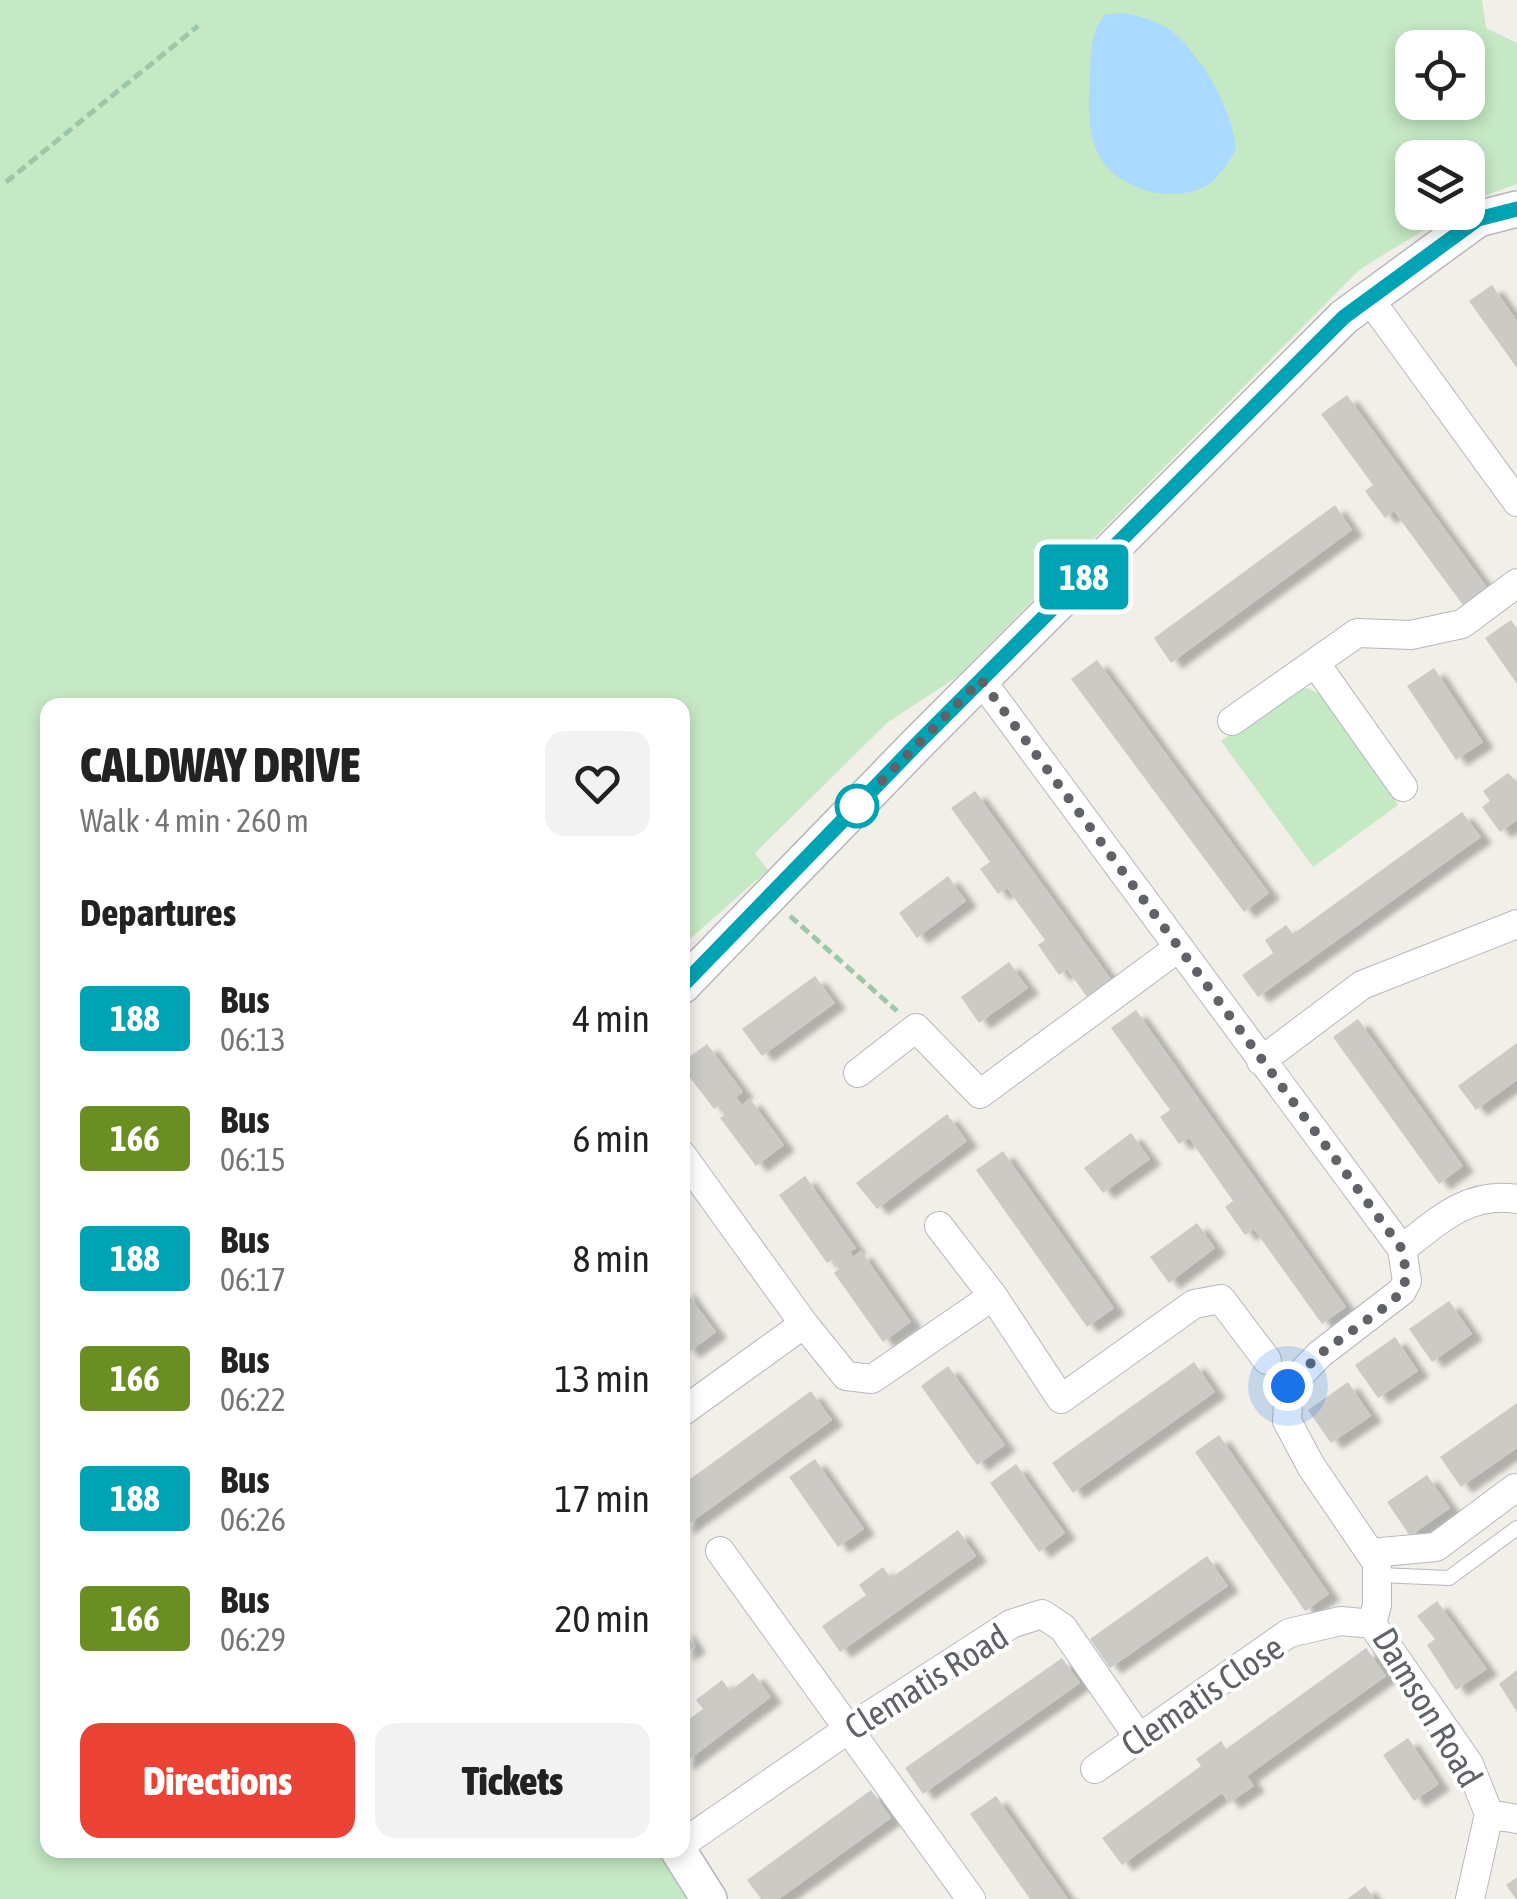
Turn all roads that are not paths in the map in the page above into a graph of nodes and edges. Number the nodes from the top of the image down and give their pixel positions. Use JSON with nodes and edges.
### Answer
{"nodes":[{"id":1,"x":1517,"y":209,"type":"edge"},
{"id":2,"x":1368,"y":297,"type":"junction"},
{"id":3,"x":1517,"y":502,"type":"edge"},
{"id":4,"x":1517,"y":583,"type":"edge"},
{"id":5,"x":1316,"y":664,"type":"junction"},
{"id":6,"x":981,"y":680,"type":"junction"},
{"id":7,"x":1232,"y":721,"type":"dead end"},
{"id":8,"x":1403,"y":787,"type":"dead end"},
{"id":9,"x":1517,"y":924,"type":"edge"},
{"id":10,"x":1178,"y":948,"type":"junction"},
{"id":11,"x":690,"y":978,"type":"edge"},
{"id":12,"x":1261,"y":1061,"type":"junction"},
{"id":13,"x":858,"y":1074,"type":"dead end"},
{"id":14,"x":690,"y":1166,"type":"edge"},
{"id":15,"x":1517,"y":1200,"type":"edge"},
{"id":16,"x":940,"y":1226,"type":"dead end"},
{"id":17,"x":1402,"y":1249,"type":"junction"},
{"id":18,"x":993,"y":1296,"type":"junction"},
{"id":19,"x":804,"y":1324,"type":"junction"},
{"id":20,"x":1267,"y":1360,"type":"dead end"},
{"id":21,"x":690,"y":1406,"type":"edge"},
{"id":22,"x":1515,"y":1488,"type":"edge"},
{"id":23,"x":1517,"y":1528,"type":"edge"},
{"id":24,"x":720,"y":1551,"type":"dead end"},
{"id":25,"x":1375,"y":1564,"type":"junction"},
{"id":26,"x":1372,"y":1624,"type":"junction"},
{"id":27,"x":850,"y":1728,"type":"junction"},
{"id":28,"x":1139,"y":1738,"type":"junction"},
{"id":29,"x":1094,"y":1769,"type":"dead end"},
{"id":30,"x":1503,"y":1817,"type":"edge"},
{"id":31,"x":690,"y":1838,"type":"edge"},
{"id":32,"x":683,"y":1858,"type":"edge"},
{"id":33,"x":709,"y":1899,"type":"edge"},
{"id":34,"x":971,"y":1899,"type":"edge"},
{"id":35,"x":1470,"y":1899,"type":"edge"}],
"edges":[{"from":1,"to":2,"type":"street"},
{"from":2,"to":3,"type":"street"},
{"from":2,"to":6,"type":"street"},
{"from":4,"to":5,"type":"street"},
{"from":5,"to":7,"type":"street"},
{"from":5,"to":8,"type":"street"},
{"from":6,"to":10,"type":"street"},
{"from":6,"to":11,"type":"street"},
{"from":9,"to":12,"type":"street"},
{"from":10,"to":12,"type":"street"},
{"from":10,"to":13,"type":"street"},
{"from":12,"to":17,"type":"street"},
{"from":14,"to":19,"type":"street"},
{"from":15,"to":17,"type":"street"},
{"from":16,"to":18,"type":"street"},
{"from":17,"to":25,"type":"street"},
{"from":18,"to":19,"type":"street"},
{"from":18,"to":20,"type":"street"},
{"from":19,"to":21,"type":"street"},
{"from":22,"to":25,"type":"street"},
{"from":23,"to":25,"type":"lane"},
{"from":24,"to":27,"type":"street"},
{"from":25,"to":26,"type":"street","name":"Damson Road"},
{"from":26,"to":28,"type":"street","name":"Clematis Close"},
{"from":26,"to":30,"type":"street","name":"Damson Road"},
{"from":27,"to":28,"type":"street","name":"Clematis Road"},
{"from":27,"to":31,"type":"street","name":"Clematis Road"},
{"from":27,"to":34,"type":"street"},
{"from":28,"to":29,"type":"street","name":"Clematis Close"},
{"from":30,"to":35,"type":"street"},
{"from":32,"to":33,"type":"street"}]}
